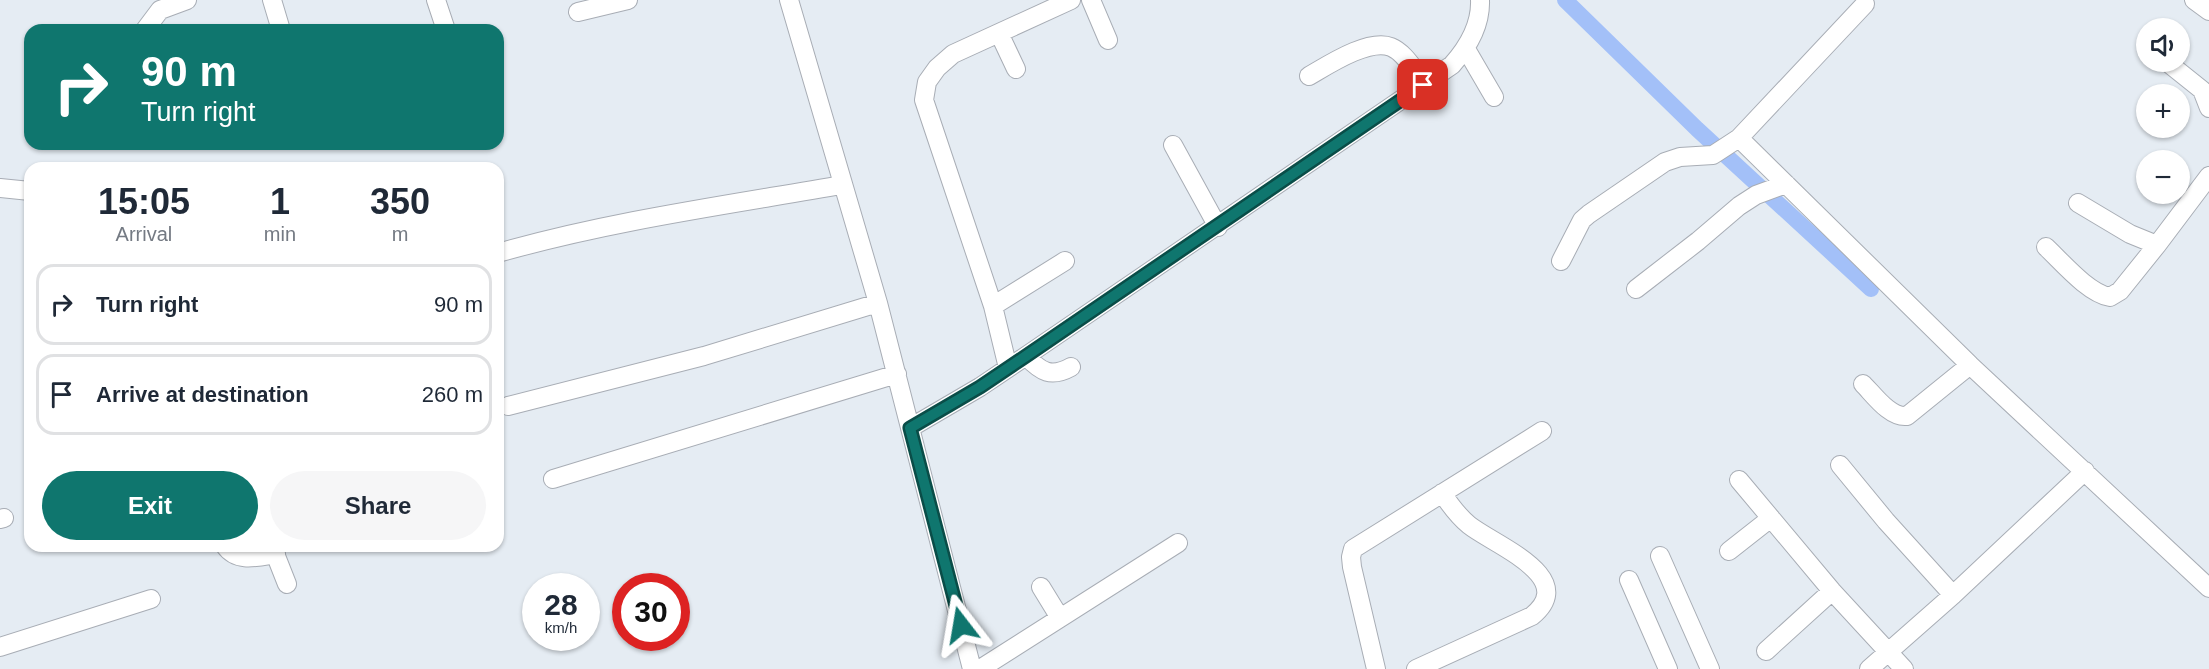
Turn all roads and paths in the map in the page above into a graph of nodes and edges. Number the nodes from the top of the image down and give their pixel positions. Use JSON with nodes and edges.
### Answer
{"nodes":[{"id":1,"x":187,"y":0,"type":"edge"},
{"id":2,"x":272,"y":0,"type":"edge"},
{"id":3,"x":436,"y":0,"type":"edge"},
{"id":4,"x":628,"y":0,"type":"edge"},
{"id":5,"x":789,"y":0,"type":"edge"},
{"id":6,"x":1071,"y":0,"type":"edge"},
{"id":7,"x":1091,"y":0,"type":"edge"},
{"id":8,"x":1480,"y":0,"type":"edge"},
{"id":9,"x":2194,"y":0,"type":"edge"},
{"id":10,"x":1865,"y":4,"type":"dead end"},
{"id":11,"x":2209,"y":11,"type":"edge"},
{"id":12,"x":578,"y":12,"type":"dead end"},
{"id":13,"x":150,"y":24,"type":"edge"},
{"id":14,"x":278,"y":24,"type":"edge"},
{"id":15,"x":444,"y":24,"type":"edge"},
{"id":16,"x":999,"y":33,"type":"junction"},
{"id":17,"x":1108,"y":40,"type":"dead end"},
{"id":18,"x":1466,"y":49,"type":"junction"},
{"id":19,"x":2190,"y":66,"type":"edge"},
{"id":20,"x":1016,"y":69,"type":"dead end"},
{"id":21,"x":2180,"y":72,"type":"edge"},
{"id":22,"x":1308,"y":76,"type":"dead end"},
{"id":23,"x":1420,"y":78,"type":"junction"},
{"id":24,"x":2209,"y":80,"type":"edge"},
{"id":25,"x":1494,"y":97,"type":"dead end"},
{"id":26,"x":2209,"y":108,"type":"edge"},
{"id":27,"x":1735,"y":141,"type":"junction"},
{"id":28,"x":1173,"y":145,"type":"dead end"},
{"id":29,"x":2209,"y":176,"type":"edge"},
{"id":30,"x":842,"y":185,"type":"junction"},
{"id":31,"x":1782,"y":185,"type":"junction"},
{"id":32,"x":0,"y":188,"type":"edge"},
{"id":33,"x":24,"y":190,"type":"edge"},
{"id":34,"x":2078,"y":203,"type":"dead end"},
{"id":35,"x":1218,"y":227,"type":"junction"},
{"id":36,"x":2157,"y":245,"type":"junction"},
{"id":37,"x":2046,"y":247,"type":"dead end"},
{"id":38,"x":504,"y":251,"type":"edge"},
{"id":39,"x":1065,"y":261,"type":"dead end"},
{"id":40,"x":1561,"y":261,"type":"dead end"},
{"id":41,"x":1636,"y":289,"type":"dead end"},
{"id":42,"x":878,"y":303,"type":"junction"},
{"id":43,"x":993,"y":306,"type":"junction"},
{"id":44,"x":1026,"y":356,"type":"junction"},
{"id":45,"x":1970,"y":364,"type":"junction"},
{"id":46,"x":1071,"y":367,"type":"dead end"},
{"id":47,"x":1008,"y":368,"type":"junction"},
{"id":48,"x":897,"y":374,"type":"junction"},
{"id":49,"x":1863,"y":384,"type":"dead end"},
{"id":50,"x":508,"y":406,"type":"dead end"},
{"id":51,"x":910,"y":428,"type":"junction"},
{"id":52,"x":1542,"y":430,"type":"dead end"},
{"id":53,"x":1840,"y":465,"type":"dead end"},
{"id":54,"x":2085,"y":471,"type":"junction"},
{"id":55,"x":553,"y":479,"type":"dead end"},
{"id":56,"x":1739,"y":480,"type":"dead end"},
{"id":57,"x":1442,"y":493,"type":"junction"},
{"id":58,"x":1771,"y":518,"type":"junction"},
{"id":59,"x":1178,"y":543,"type":"dead end"},
{"id":60,"x":1729,"y":551,"type":"dead end"},
{"id":61,"x":231,"y":552,"type":"edge"},
{"id":62,"x":266,"y":552,"type":"edge"},
{"id":63,"x":275,"y":552,"type":"edge"},
{"id":64,"x":1660,"y":556,"type":"dead end"},
{"id":65,"x":1629,"y":580,"type":"dead end"},
{"id":66,"x":287,"y":584,"type":"dead end"},
{"id":67,"x":1041,"y":587,"type":"dead end"},
{"id":68,"x":2209,"y":588,"type":"edge"},
{"id":69,"x":1832,"y":591,"type":"junction"},
{"id":70,"x":1953,"y":595,"type":"junction"},
{"id":71,"x":152,"y":599,"type":"dead end"},
{"id":72,"x":1060,"y":618,"type":"junction"},
{"id":73,"x":0,"y":647,"type":"edge"},
{"id":74,"x":1766,"y":651,"type":"dead end"},
{"id":75,"x":1889,"y":652,"type":"junction"},
{"id":76,"x":972,"y":669,"type":"edge"},
{"id":77,"x":980,"y":669,"type":"edge"},
{"id":78,"x":1376,"y":669,"type":"edge"},
{"id":79,"x":1416,"y":669,"type":"edge"},
{"id":80,"x":1668,"y":669,"type":"edge"},
{"id":81,"x":1710,"y":669,"type":"edge"},
{"id":82,"x":1869,"y":669,"type":"edge"},
{"id":83,"x":1904,"y":669,"type":"edge"}],
"edges":[{"from":1,"to":13,"type":"street"},
{"from":2,"to":14,"type":"street"},
{"from":3,"to":15,"type":"street"},
{"from":4,"to":12,"type":"street"},
{"from":5,"to":30,"type":"street"},
{"from":6,"to":16,"type":"street"},
{"from":7,"to":17,"type":"street"},
{"from":8,"to":18,"type":"street"},
{"from":9,"to":11,"type":"street"},
{"from":10,"to":27,"type":"street"},
{"from":16,"to":20,"type":"street"},
{"from":16,"to":43,"type":"street"},
{"from":18,"to":23,"type":"street"},
{"from":18,"to":25,"type":"street"},
{"from":19,"to":24,"type":"street"},
{"from":21,"to":26,"type":"street"},
{"from":22,"to":23,"type":"street"},
{"from":23,"to":35,"type":"street"},
{"from":27,"to":31,"type":"street"},
{"from":27,"to":40,"type":"street"},
{"from":28,"to":35,"type":"street"},
{"from":29,"to":36,"type":"street"},
{"from":30,"to":38,"type":"street"},
{"from":30,"to":42,"type":"street"},
{"from":31,"to":41,"type":"street"},
{"from":31,"to":45,"type":"street"},
{"from":32,"to":33,"type":"street"},
{"from":34,"to":36,"type":"street"},
{"from":35,"to":44,"type":"street"},
{"from":36,"to":37,"type":"street"},
{"from":39,"to":43,"type":"street"},
{"from":42,"to":48,"type":"street"},
{"from":42,"to":50,"type":"street"},
{"from":43,"to":47,"type":"street"},
{"from":44,"to":46,"type":"street"},
{"from":44,"to":47,"type":"street"},
{"from":45,"to":49,"type":"street"},
{"from":45,"to":54,"type":"street"},
{"from":47,"to":51,"type":"street"},
{"from":48,"to":51,"type":"street"},
{"from":48,"to":55,"type":"street"},
{"from":51,"to":76,"type":"street"},
{"from":52,"to":57,"type":"street"},
{"from":53,"to":70,"type":"street"},
{"from":54,"to":68,"type":"street"},
{"from":54,"to":70,"type":"street"},
{"from":56,"to":58,"type":"street"},
{"from":57,"to":78,"type":"street"},
{"from":57,"to":79,"type":"street"},
{"from":58,"to":60,"type":"street"},
{"from":58,"to":69,"type":"street"},
{"from":59,"to":72,"type":"street"},
{"from":61,"to":62,"type":"street"},
{"from":63,"to":66,"type":"street"},
{"from":64,"to":81,"type":"street"},
{"from":65,"to":80,"type":"street"},
{"from":67,"to":72,"type":"street"},
{"from":69,"to":74,"type":"street"},
{"from":69,"to":75,"type":"street"},
{"from":70,"to":75,"type":"street"},
{"from":71,"to":73,"type":"street"},
{"from":72,"to":77,"type":"street"},
{"from":75,"to":82,"type":"street"},
{"from":75,"to":83,"type":"street"}]}
